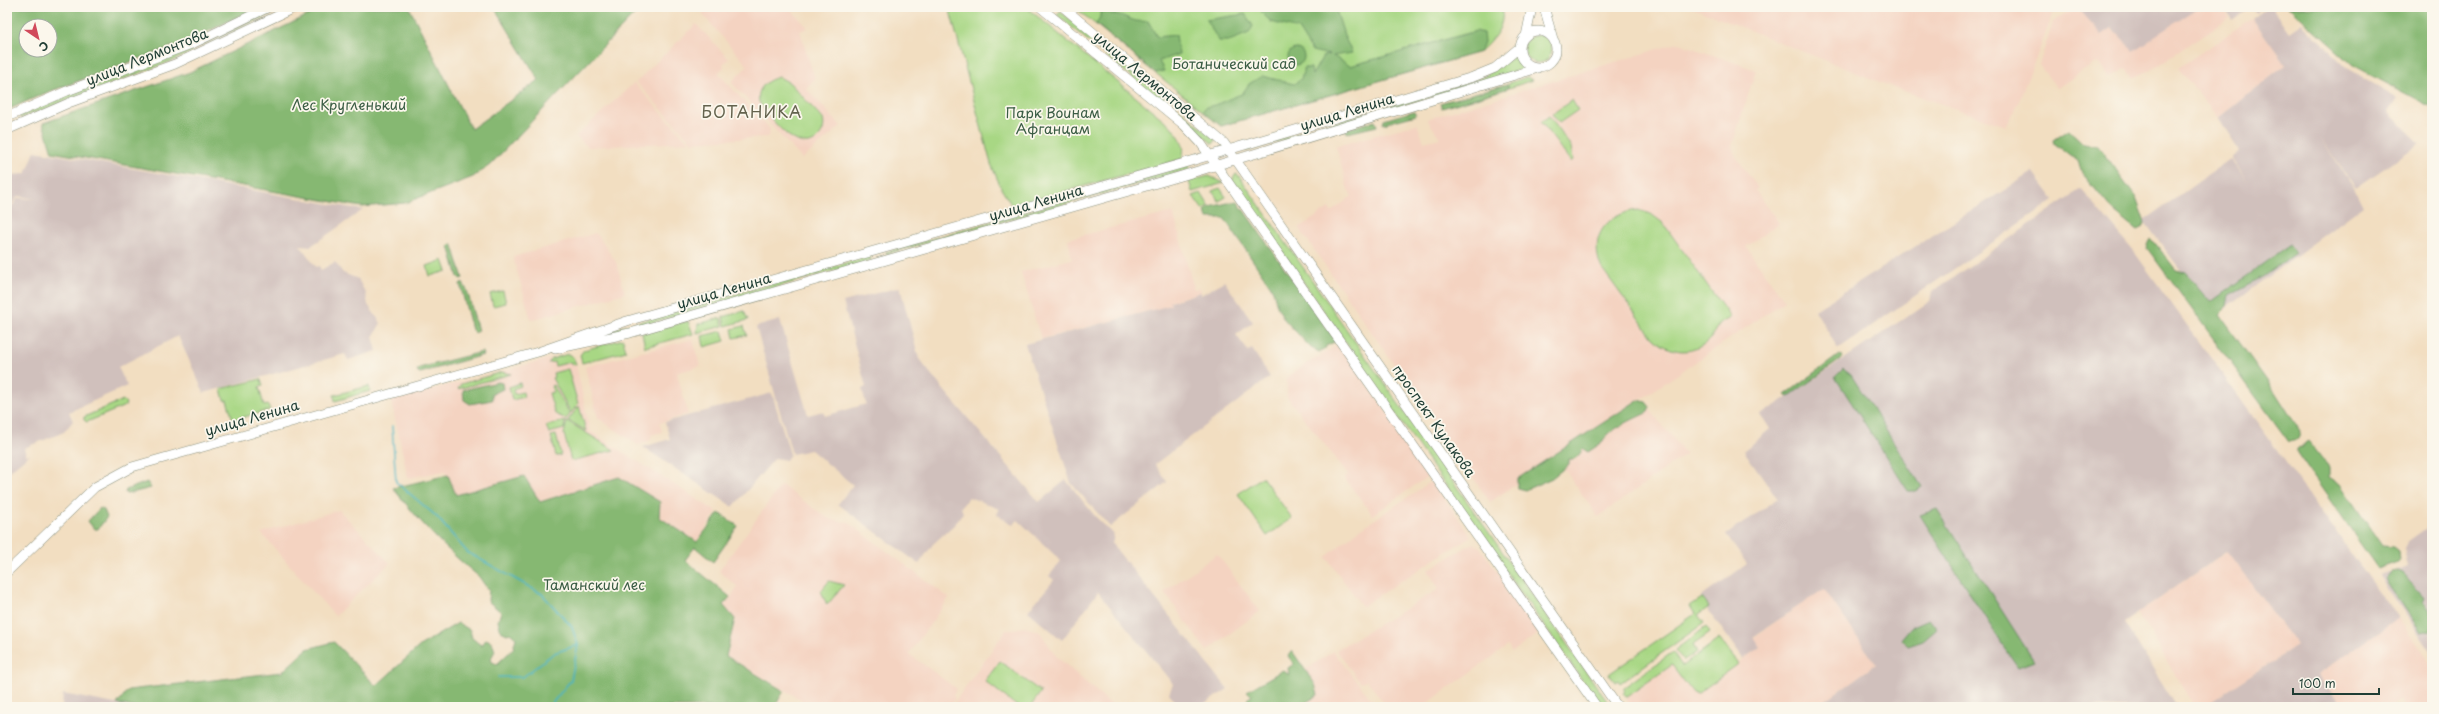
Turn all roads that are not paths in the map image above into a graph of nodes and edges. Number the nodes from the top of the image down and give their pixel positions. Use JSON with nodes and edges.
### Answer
{"nodes":[{"id":1,"x":269,"y":7,"type":"edge"},
{"id":2,"x":296,"y":7,"type":"edge"},
{"id":3,"x":1040,"y":7,"type":"edge"},
{"id":4,"x":1061,"y":7,"type":"edge"},
{"id":5,"x":1532,"y":7,"type":"edge"},
{"id":6,"x":1544,"y":7,"type":"edge"},
{"id":7,"x":1052,"y":17,"type":"junction"},
{"id":8,"x":1526,"y":36,"type":"junction"},
{"id":9,"x":1554,"y":39,"type":"junction"},
{"id":10,"x":194,"y":43,"type":"junction"},
{"id":11,"x":1520,"y":47,"type":"junction"},
{"id":12,"x":198,"y":54,"type":"junction"},
{"id":13,"x":1538,"y":68,"type":"junction"},
{"id":14,"x":7,"y":116,"type":"edge"},
{"id":15,"x":7,"y":130,"type":"edge"},
{"id":16,"x":1228,"y":149,"type":"junction"},
{"id":17,"x":1209,"y":155,"type":"junction"},
{"id":18,"x":1235,"y":160,"type":"junction"},
{"id":19,"x":1216,"y":166,"type":"junction"},
{"id":20,"x":538,"y":352,"type":"junction"},
{"id":21,"x":7,"y":572,"type":"edge"},
{"id":22,"x":1597,"y":707,"type":"edge"},
{"id":23,"x":1618,"y":707,"type":"edge"}],
"edges":[{"from":1,"to":10,"type":"main road","name":"улица Лермонтова"},
{"from":2,"to":12,"type":"main road","name":"улица Лермонтова"},
{"from":3,"to":7,"type":"main road","name":"улица Лермонтова"},
{"from":4,"to":7,"type":"main road"},
{"from":4,"to":16,"type":"main road","name":"улица Лермонтова"},
{"from":5,"to":8,"type":"main road"},
{"from":6,"to":9,"type":"main road"},
{"from":7,"to":17,"type":"main road","name":"улица Лермонтова"},
{"from":8,"to":9,"type":"main road"},
{"from":8,"to":11,"type":"main road"},
{"from":9,"to":13,"type":"main road"},
{"from":10,"to":12,"type":"main road"},
{"from":10,"to":14,"type":"main road","name":"улица Лермонтова"},
{"from":11,"to":13,"type":"main road"},
{"from":11,"to":16,"type":"main road","name":"улица Ленина"},
{"from":12,"to":15,"type":"main road","name":"улица Лермонтова"},
{"from":13,"to":18,"type":"main road","name":"улица Ленина"},
{"from":16,"to":17,"type":"main road","name":"улица Ленина"},
{"from":16,"to":18,"type":"main road","name":"проспект Кулакова"},
{"from":17,"to":19,"type":"main road"},
{"from":17,"to":20,"type":"main road","name":"улица Ленина"},
{"from":18,"to":19,"type":"main road","name":"улица Ленина"},
{"from":18,"to":23,"type":"main road","name":"проспект Кулакова"},
{"from":19,"to":20,"type":"main road","name":"улица Ленина"},
{"from":19,"to":22,"type":"main road"},
{"from":20,"to":21,"type":"main road","name":"улица Ленина"}]}
